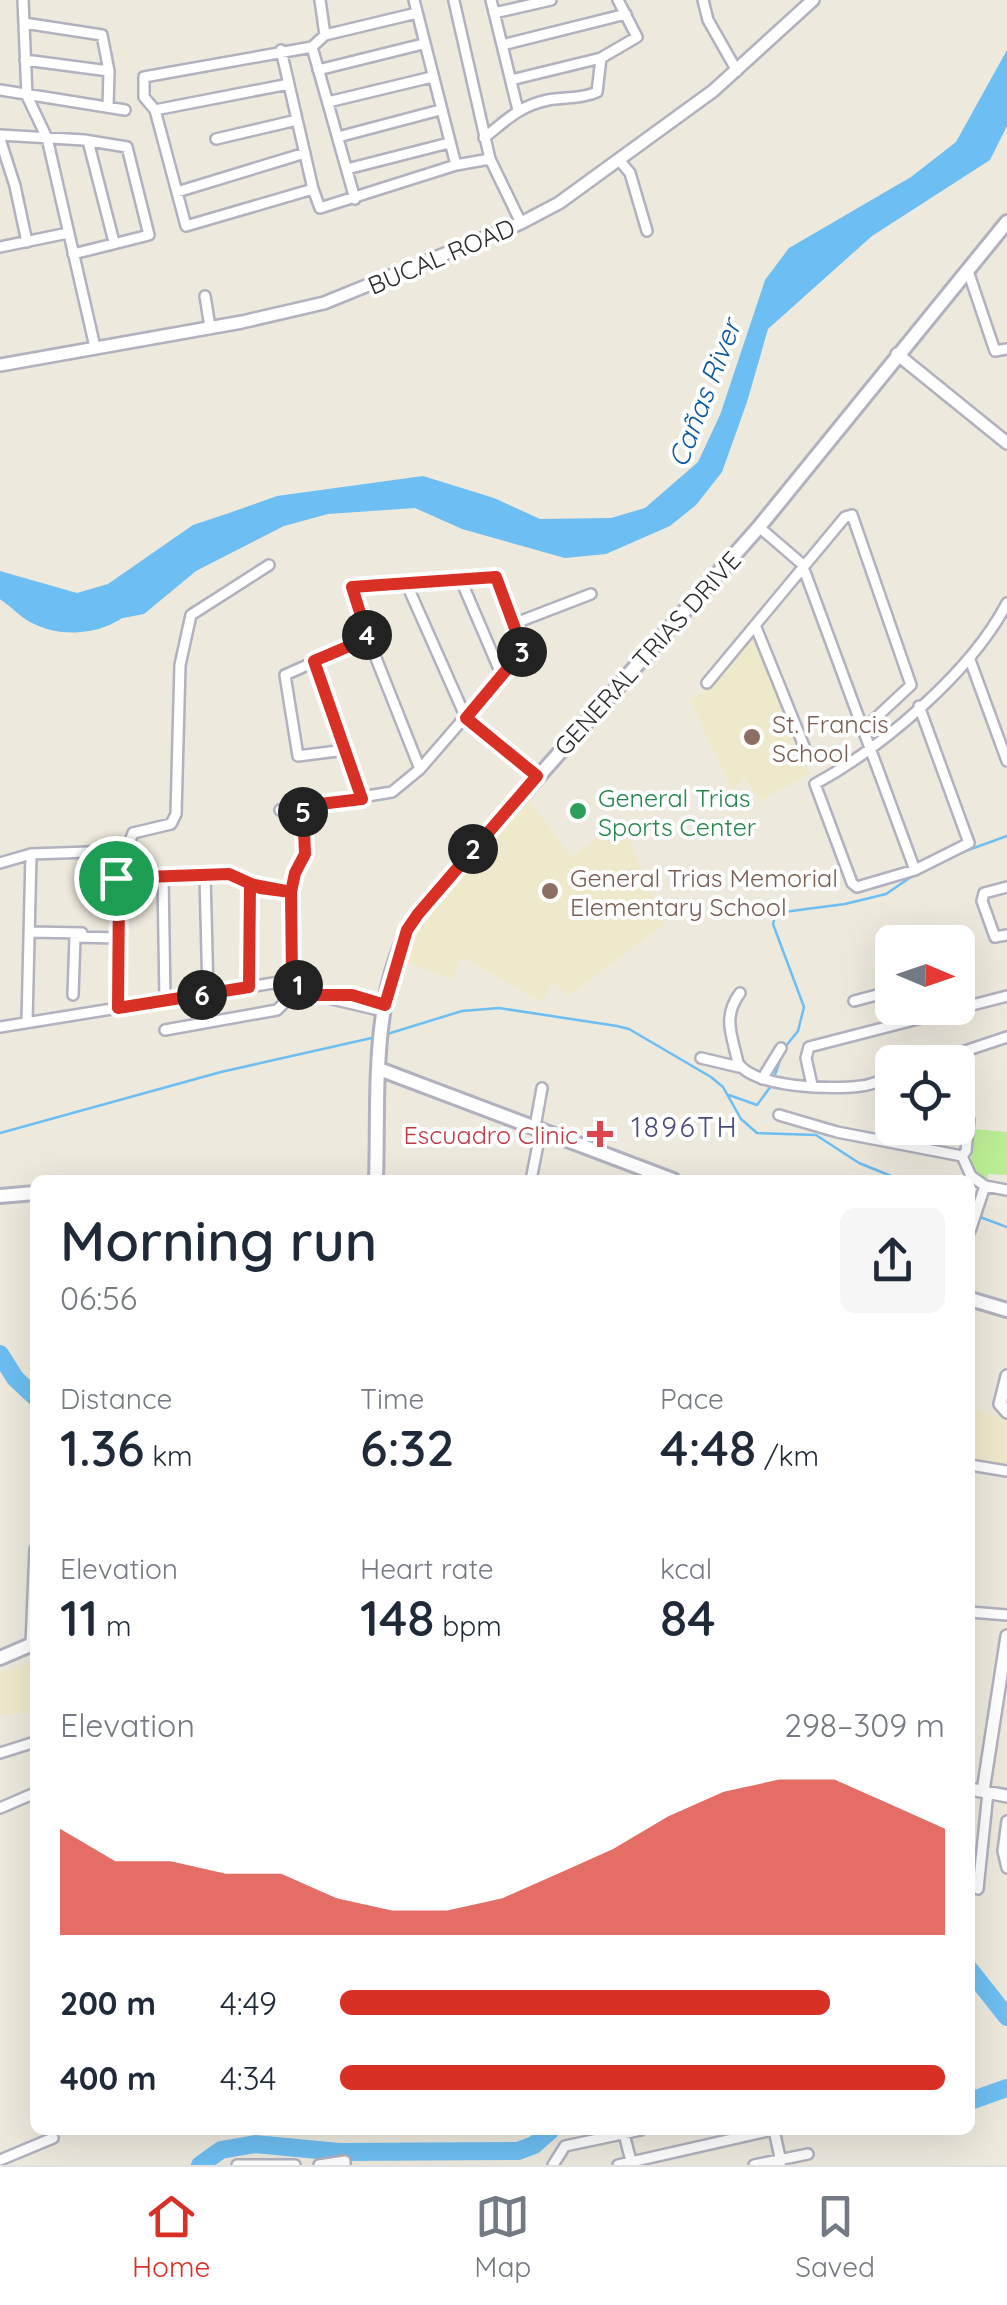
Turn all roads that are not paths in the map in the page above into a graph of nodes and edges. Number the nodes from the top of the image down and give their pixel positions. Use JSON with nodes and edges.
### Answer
{"nodes":[{"id":1,"x":23,"y":0,"type":"edge"},
{"id":2,"x":320,"y":0,"type":"edge"},
{"id":3,"x":414,"y":0,"type":"edge"},
{"id":4,"x":442,"y":0,"type":"edge"},
{"id":5,"x":454,"y":0,"type":"edge"},
{"id":6,"x":491,"y":0,"type":"edge"},
{"id":7,"x":551,"y":0,"type":"edge"},
{"id":8,"x":618,"y":0,"type":"edge"},
{"id":9,"x":703,"y":0,"type":"edge"},
{"id":10,"x":814,"y":0,"type":"edge"},
{"id":11,"x":417,"y":13,"type":"junction"},
{"id":12,"x":494,"y":13,"type":"junction"},
{"id":13,"x":626,"y":14,"type":"junction"},
{"id":14,"x":24,"y":23,"type":"junction"},
{"id":15,"x":325,"y":34,"type":"junction"},
{"id":16,"x":423,"y":44,"type":"junction"},
{"id":17,"x":312,"y":46,"type":"junction"},
{"id":18,"x":502,"y":46,"type":"junction"},
{"id":19,"x":282,"y":50,"type":"junction"},
{"id":20,"x":600,"y":58,"type":"junction"},
{"id":21,"x":25,"y":60,"type":"junction"},
{"id":22,"x":109,"y":70,"type":"junction"},
{"id":23,"x":318,"y":70,"type":"junction"},
{"id":24,"x":737,"y":72,"type":"junction"},
{"id":25,"x":432,"y":77,"type":"junction"},
{"id":26,"x":510,"y":80,"type":"junction"},
{"id":27,"x":289,"y":84,"type":"junction"},
{"id":28,"x":0,"y":90,"type":"edge"},
{"id":29,"x":27,"y":96,"type":"junction"},
{"id":30,"x":328,"y":102,"type":"junction"},
{"id":31,"x":108,"y":107,"type":"junction"},
{"id":32,"x":125,"y":110,"type":"dead end"},
{"id":33,"x":155,"y":110,"type":"junction"},
{"id":34,"x":440,"y":110,"type":"junction"},
{"id":35,"x":518,"y":110,"type":"junction"},
{"id":36,"x":297,"y":120,"type":"junction"},
{"id":37,"x":0,"y":137,"type":"edge"},
{"id":38,"x":338,"y":137,"type":"junction"},
{"id":39,"x":47,"y":138,"type":"junction"},
{"id":40,"x":484,"y":138,"type":"junction"},
{"id":41,"x":216,"y":139,"type":"dead end"},
{"id":42,"x":88,"y":141,"type":"junction"},
{"id":43,"x":449,"y":143,"type":"junction"},
{"id":44,"x":304,"y":153,"type":"junction"},
{"id":45,"x":490,"y":159,"type":"junction"},
{"id":46,"x":620,"y":161,"type":"junction"},
{"id":47,"x":456,"y":165,"type":"junction"},
{"id":48,"x":347,"y":169,"type":"junction"},
{"id":49,"x":313,"y":189,"type":"junction"},
{"id":50,"x":177,"y":192,"type":"junction"},
{"id":51,"x":355,"y":199,"type":"junction"},
{"id":52,"x":1007,"y":222,"type":"edge"},
{"id":53,"x":521,"y":223,"type":"junction"},
{"id":54,"x":647,"y":230,"type":"dead end"},
{"id":55,"x":68,"y":233,"type":"junction"},
{"id":56,"x":27,"y":242,"type":"junction"},
{"id":57,"x":114,"y":242,"type":"junction"},
{"id":58,"x":0,"y":247,"type":"edge"},
{"id":59,"x":72,"y":254,"type":"junction"},
{"id":60,"x":968,"y":271,"type":"junction"},
{"id":61,"x":204,"y":296,"type":"dead end"},
{"id":62,"x":210,"y":327,"type":"junction"},
{"id":63,"x":95,"y":346,"type":"junction"},
{"id":64,"x":1007,"y":350,"type":"edge"},
{"id":65,"x":897,"y":354,"type":"junction"},
{"id":66,"x":0,"y":365,"type":"edge"},
{"id":67,"x":1007,"y":443,"type":"edge"},
{"id":68,"x":759,"y":527,"type":"junction"},
{"id":69,"x":802,"y":564,"type":"junction"},
{"id":70,"x":269,"y":565,"type":"dead end"},
{"id":71,"x":460,"y":578,"type":"junction"},
{"id":72,"x":406,"y":585,"type":"junction"},
{"id":73,"x":591,"y":594,"type":"dead end"},
{"id":74,"x":1007,"y":603,"type":"edge"},
{"id":75,"x":513,"y":624,"type":"junction"},
{"id":76,"x":755,"y":625,"type":"junction"},
{"id":77,"x":368,"y":638,"type":"junction"},
{"id":78,"x":970,"y":660,"type":"junction"},
{"id":79,"x":314,"y":661,"type":"junction"},
{"id":80,"x":502,"y":676,"type":"junction"},
{"id":81,"x":707,"y":683,"type":"dead end"},
{"id":82,"x":919,"y":706,"type":"junction"},
{"id":83,"x":466,"y":718,"type":"junction"},
{"id":84,"x":865,"y":728,"type":"junction"},
{"id":85,"x":872,"y":749,"type":"junction"},
{"id":86,"x":344,"y":750,"type":"junction"},
{"id":87,"x":808,"y":756,"type":"dead end"},
{"id":88,"x":1007,"y":760,"type":"edge"},
{"id":89,"x":420,"y":769,"type":"junction"},
{"id":90,"x":537,"y":776,"type":"junction"},
{"id":91,"x":362,"y":799,"type":"junction"},
{"id":92,"x":303,"y":806,"type":"junction"},
{"id":93,"x":280,"y":810,"type":"dead end"},
{"id":94,"x":31,"y":854,"type":"junction"},
{"id":95,"x":0,"y":863,"type":"edge"},
{"id":96,"x":915,"y":870,"type":"junction"},
{"id":97,"x":205,"y":875,"type":"junction"},
{"id":98,"x":164,"y":876,"type":"junction"},
{"id":99,"x":116,"y":878,"type":"junction"},
{"id":100,"x":250,"y":884,"type":"junction"},
{"id":101,"x":1007,"y":887,"type":"edge"},
{"id":102,"x":291,"y":892,"type":"junction"},
{"id":103,"x":30,"y":932,"type":"junction"},
{"id":104,"x":1007,"y":935,"type":"edge"},
{"id":105,"x":118,"y":936,"type":"junction"},
{"id":106,"x":289,"y":981,"type":"junction"},
{"id":107,"x":249,"y":987,"type":"junction"},
{"id":108,"x":740,"y":993,"type":"dead end"},
{"id":109,"x":208,"y":994,"type":"junction"},
{"id":110,"x":73,"y":996,"type":"dead end"},
{"id":111,"x":875,"y":996,"type":"edge"},
{"id":112,"x":1007,"y":996,"type":"edge"},
{"id":113,"x":165,"y":1000,"type":"junction"},
{"id":114,"x":854,"y":1002,"type":"dead end"},
{"id":115,"x":975,"y":1004,"type":"edge"},
{"id":116,"x":118,"y":1008,"type":"junction"},
{"id":117,"x":384,"y":1008,"type":"junction"},
{"id":118,"x":27,"y":1022,"type":"junction"},
{"id":119,"x":893,"y":1025,"type":"edge"},
{"id":120,"x":0,"y":1027,"type":"edge"},
{"id":121,"x":165,"y":1030,"type":"dead end"},
{"id":122,"x":1007,"y":1037,"type":"edge"},
{"id":123,"x":781,"y":1048,"type":"dead end"},
{"id":124,"x":975,"y":1048,"type":"edge"},
{"id":125,"x":700,"y":1058,"type":"dead end"},
{"id":126,"x":739,"y":1067,"type":"junction"},
{"id":127,"x":380,"y":1069,"type":"junction"},
{"id":128,"x":762,"y":1080,"type":"junction"},
{"id":129,"x":875,"y":1081,"type":"edge"},
{"id":130,"x":812,"y":1085,"type":"junction"},
{"id":131,"x":542,"y":1088,"type":"dead end"},
{"id":132,"x":779,"y":1115,"type":"dead end"},
{"id":133,"x":538,"y":1128,"type":"junction"},
{"id":134,"x":967,"y":1145,"type":"edge"},
{"id":135,"x":962,"y":1156,"type":"junction"},
{"id":136,"x":376,"y":1175,"type":"edge"},
{"id":137,"x":532,"y":1175,"type":"edge"},
{"id":138,"x":660,"y":1175,"type":"edge"},
{"id":139,"x":971,"y":1175,"type":"edge"},
{"id":140,"x":975,"y":1179,"type":"edge"},
{"id":141,"x":985,"y":1186,"type":"junction"},
{"id":142,"x":1007,"y":1190,"type":"edge"},
{"id":143,"x":30,"y":1193,"type":"edge"},
{"id":144,"x":0,"y":1196,"type":"edge"},
{"id":145,"x":975,"y":1219,"type":"edge"},
{"id":146,"x":975,"y":1300,"type":"edge"},
{"id":147,"x":1007,"y":1310,"type":"edge"},
{"id":148,"x":1007,"y":1376,"type":"edge"},
{"id":149,"x":1007,"y":1412,"type":"edge"},
{"id":150,"x":975,"y":1466,"type":"edge"},
{"id":151,"x":1007,"y":1472,"type":"edge"},
{"id":152,"x":975,"y":1612,"type":"edge"},
{"id":153,"x":1007,"y":1614,"type":"edge"},
{"id":154,"x":1007,"y":1636,"type":"edge"},
{"id":155,"x":30,"y":1645,"type":"edge"},
{"id":156,"x":0,"y":1658,"type":"edge"},
{"id":157,"x":30,"y":1744,"type":"edge"},
{"id":158,"x":0,"y":1753,"type":"edge"},
{"id":159,"x":980,"y":1791,"type":"edge"},
{"id":160,"x":30,"y":1795,"type":"edge"},
{"id":161,"x":1007,"y":1796,"type":"edge"},
{"id":162,"x":0,"y":1808,"type":"edge"},
{"id":163,"x":1007,"y":1821,"type":"edge"},
{"id":164,"x":1007,"y":1868,"type":"edge"},
{"id":165,"x":978,"y":1889,"type":"dead end"},
{"id":166,"x":619,"y":2135,"type":"edge"},
{"id":167,"x":624,"y":2135,"type":"edge"},
{"id":168,"x":752,"y":2135,"type":"edge"},
{"id":169,"x":774,"y":2135,"type":"edge"},
{"id":170,"x":52,"y":2138,"type":"dead end"},
{"id":171,"x":808,"y":2154,"type":"dead end"},
{"id":172,"x":0,"y":2160,"type":"edge"},
{"id":173,"x":781,"y":2162,"type":"edge"},
{"id":174,"x":632,"y":2164,"type":"edge"},
{"id":175,"x":237,"y":2165,"type":"edge"},
{"id":176,"x":296,"y":2165,"type":"edge"},
{"id":177,"x":319,"y":2165,"type":"edge"},
{"id":178,"x":345,"y":2165,"type":"edge"},
{"id":179,"x":553,"y":2165,"type":"edge"},
{"id":180,"x":618,"y":2165,"type":"edge"},
{"id":181,"x":754,"y":2165,"type":"edge"}],
"edges":[{"from":1,"to":14,"type":"street"},
{"from":2,"to":15,"type":"street"},
{"from":3,"to":11,"type":"street"},
{"from":4,"to":5,"type":"street"},
{"from":5,"to":40,"type":"street"},
{"from":6,"to":12,"type":"street"},
{"from":7,"to":12,"type":"street"},
{"from":8,"to":13,"type":"street"},
{"from":9,"to":24,"type":"street"},
{"from":10,"to":24,"type":"street","name":"BUCAL ROAD"},
{"from":11,"to":15,"type":"street"},
{"from":11,"to":16,"type":"street"},
{"from":12,"to":18,"type":"street"},
{"from":13,"to":18,"type":"street"},
{"from":13,"to":20,"type":"street"},
{"from":14,"to":21,"type":"street"},
{"from":14,"to":22,"type":"street"},
{"from":15,"to":17,"type":"street"},
{"from":16,"to":23,"type":"street"},
{"from":16,"to":25,"type":"street"},
{"from":17,"to":19,"type":"street"},
{"from":17,"to":23,"type":"street"},
{"from":18,"to":26,"type":"street"},
{"from":19,"to":27,"type":"street"},
{"from":19,"to":33,"type":"street"},
{"from":20,"to":26,"type":"street"},
{"from":20,"to":35,"type":"street"},
{"from":21,"to":22,"type":"street"},
{"from":21,"to":29,"type":"street"},
{"from":22,"to":31,"type":"street"},
{"from":23,"to":30,"type":"street"},
{"from":24,"to":46,"type":"street","name":"BUCAL ROAD"},
{"from":25,"to":30,"type":"street"},
{"from":25,"to":34,"type":"street"},
{"from":26,"to":35,"type":"street"},
{"from":27,"to":33,"type":"street"},
{"from":27,"to":36,"type":"street"},
{"from":28,"to":29,"type":"street"},
{"from":29,"to":31,"type":"street"},
{"from":29,"to":39,"type":"street"},
{"from":30,"to":38,"type":"street"},
{"from":31,"to":32,"type":"street"},
{"from":33,"to":50,"type":"street"},
{"from":34,"to":38,"type":"street"},
{"from":34,"to":43,"type":"street"},
{"from":35,"to":40,"type":"street"},
{"from":36,"to":41,"type":"street"},
{"from":36,"to":44,"type":"street"},
{"from":37,"to":39,"type":"street"},
{"from":37,"to":56,"type":"street"},
{"from":38,"to":48,"type":"street"},
{"from":39,"to":42,"type":"street"},
{"from":39,"to":55,"type":"street"},
{"from":40,"to":45,"type":"street"},
{"from":42,"to":57,"type":"street"},
{"from":42,"to":57,"type":"street"},
{"from":43,"to":47,"type":"street"},
{"from":43,"to":48,"type":"street"},
{"from":44,"to":49,"type":"street"},
{"from":44,"to":50,"type":"street"},
{"from":45,"to":47,"type":"street"},
{"from":45,"to":53,"type":"street"},
{"from":46,"to":53,"type":"street","name":"BUCAL ROAD"},
{"from":46,"to":54,"type":"street"},
{"from":47,"to":51,"type":"street"},
{"from":48,"to":51,"type":"street"},
{"from":49,"to":50,"type":"street"},
{"from":49,"to":51,"type":"street"},
{"from":52,"to":60,"type":"main road","name":"GENERAL TRIAS DRIVE"},
{"from":53,"to":62,"type":"street","name":"BUCAL ROAD"},
{"from":55,"to":56,"type":"street"},
{"from":55,"to":59,"type":"street"},
{"from":56,"to":58,"type":"street"},
{"from":57,"to":59,"type":"street"},
{"from":59,"to":63,"type":"street"},
{"from":60,"to":64,"type":"street"},
{"from":60,"to":65,"type":"main road","name":"GENERAL TRIAS DRIVE"},
{"from":61,"to":62,"type":"street"},
{"from":62,"to":63,"type":"street","name":"BUCAL ROAD"},
{"from":63,"to":66,"type":"street","name":"BUCAL ROAD"},
{"from":65,"to":67,"type":"street"},
{"from":65,"to":68,"type":"main road","name":"GENERAL TRIAS DRIVE"},
{"from":68,"to":69,"type":"street"},
{"from":68,"to":90,"type":"main road","name":"GENERAL TRIAS DRIVE"},
{"from":69,"to":76,"type":"street"},
{"from":69,"to":84,"type":"street"},
{"from":69,"to":84,"type":"street"},
{"from":70,"to":99,"type":"street"},
{"from":71,"to":72,"type":"street"},
{"from":71,"to":75,"type":"street"},
{"from":71,"to":80,"type":"street"},
{"from":72,"to":77,"type":"street"},
{"from":72,"to":83,"type":"street"},
{"from":73,"to":75,"type":"street"},
{"from":74,"to":78,"type":"street"},
{"from":75,"to":80,"type":"street"},
{"from":76,"to":81,"type":"street"},
{"from":76,"to":87,"type":"street"},
{"from":77,"to":79,"type":"street"},
{"from":77,"to":89,"type":"street"},
{"from":78,"to":82,"type":"street"},
{"from":78,"to":88,"type":"street"},
{"from":79,"to":86,"type":"street"},
{"from":79,"to":86,"type":"street"},
{"from":80,"to":83,"type":"street"},
{"from":82,"to":85,"type":"street"},
{"from":82,"to":96,"type":"street"},
{"from":83,"to":89,"type":"street"},
{"from":83,"to":90,"type":"street"},
{"from":84,"to":85,"type":"street"},
{"from":85,"to":96,"type":"street"},
{"from":85,"to":96,"type":"street"},
{"from":86,"to":91,"type":"street"},
{"from":89,"to":91,"type":"street"},
{"from":90,"to":117,"type":"main road","name":"GENERAL TRIAS DRIVE"},
{"from":91,"to":92,"type":"street"},
{"from":92,"to":93,"type":"street"},
{"from":92,"to":102,"type":"street"},
{"from":94,"to":95,"type":"street"},
{"from":94,"to":99,"type":"street"},
{"from":94,"to":103,"type":"street"},
{"from":97,"to":98,"type":"street"},
{"from":97,"to":100,"type":"street"},
{"from":97,"to":109,"type":"street"},
{"from":98,"to":99,"type":"street"},
{"from":98,"to":113,"type":"street"},
{"from":99,"to":105,"type":"street"},
{"from":100,"to":102,"type":"street"},
{"from":100,"to":107,"type":"street"},
{"from":101,"to":104,"type":"street"},
{"from":102,"to":106,"type":"street"},
{"from":103,"to":105,"type":"street"},
{"from":103,"to":118,"type":"street"},
{"from":105,"to":110,"type":"street"},
{"from":105,"to":116,"type":"street"},
{"from":106,"to":107,"type":"street"},
{"from":106,"to":117,"type":"street"},
{"from":106,"to":121,"type":"street"},
{"from":107,"to":109,"type":"street"},
{"from":108,"to":126,"type":"street"},
{"from":109,"to":113,"type":"street"},
{"from":111,"to":114,"type":"street"},
{"from":112,"to":115,"type":"street"},
{"from":113,"to":116,"type":"street"},
{"from":116,"to":118,"type":"street"},
{"from":117,"to":127,"type":"main road","name":"GENERAL TRIAS DRIVE"},
{"from":118,"to":120,"type":"street"},
{"from":119,"to":130,"type":"street"},
{"from":122,"to":124,"type":"street"},
{"from":123,"to":128,"type":"street"},
{"from":125,"to":126,"type":"street"},
{"from":126,"to":128,"type":"street"},
{"from":127,"to":133,"type":"main road"},
{"from":127,"to":136,"type":"main road","name":"GENERAL TRIAS DRIVE"},
{"from":128,"to":130,"type":"street"},
{"from":129,"to":130,"type":"street"},
{"from":131,"to":133,"type":"street"},
{"from":132,"to":135,"type":"street"},
{"from":133,"to":137,"type":"street"},
{"from":133,"to":138,"type":"main road"},
{"from":134,"to":135,"type":"street"},
{"from":135,"to":139,"type":"street"},
{"from":140,"to":141,"type":"street"},
{"from":141,"to":142,"type":"street"},
{"from":141,"to":145,"type":"street"},
{"from":143,"to":144,"type":"main road"},
{"from":146,"to":147,"type":"main road"},
{"from":148,"to":149,"type":"street"},
{"from":150,"to":151,"type":"street"},
{"from":152,"to":153,"type":"street"},
{"from":154,"to":159,"type":"street"},
{"from":155,"to":156,"type":"main road"},
{"from":157,"to":158,"type":"street"},
{"from":159,"to":161,"type":"street"},
{"from":159,"to":165,"type":"street"},
{"from":160,"to":162,"type":"street"},
{"from":163,"to":164,"type":"street"},
{"from":166,"to":179,"type":"street"},
{"from":167,"to":174,"type":"street"},
{"from":168,"to":174,"type":"street"},
{"from":169,"to":173,"type":"street"},
{"from":170,"to":172,"type":"street"},
{"from":171,"to":173,"type":"street"},
{"from":173,"to":181,"type":"street"},
{"from":174,"to":180,"type":"street"},
{"from":175,"to":176,"type":"street"},
{"from":177,"to":178,"type":"street"}]}
